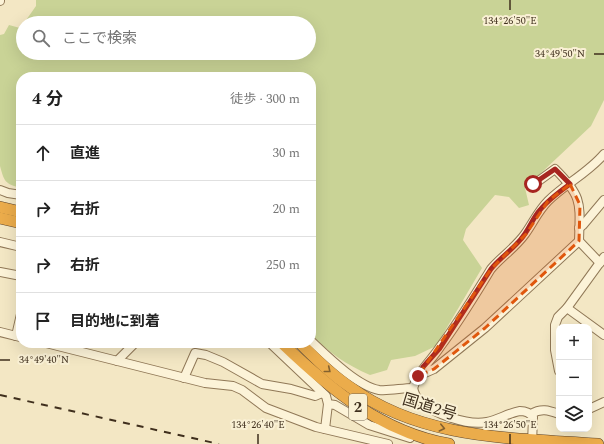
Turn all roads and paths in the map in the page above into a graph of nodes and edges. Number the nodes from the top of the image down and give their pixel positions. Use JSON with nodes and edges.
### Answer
{"nodes":[{"id":1,"x":604,"y":154,"type":"edge"},
{"id":2,"x":533,"y":184,"type":"dead end"},
{"id":3,"x":570,"y":184,"type":"junction"},
{"id":4,"x":0,"y":190,"type":"edge"},
{"id":5,"x":16,"y":194,"type":"edge"},
{"id":6,"x":604,"y":200,"type":"edge"},
{"id":7,"x":0,"y":207,"type":"edge"},
{"id":8,"x":16,"y":211,"type":"edge"},
{"id":9,"x":0,"y":218,"type":"edge"},
{"id":10,"x":16,"y":222,"type":"edge"},
{"id":11,"x":579,"y":228,"type":"junction"},
{"id":12,"x":579,"y":241,"type":"junction"},
{"id":13,"x":0,"y":242,"type":"edge"},
{"id":14,"x":16,"y":246,"type":"edge"},
{"id":15,"x":602,"y":260,"type":"edge"},
{"id":16,"x":0,"y":272,"type":"edge"},
{"id":17,"x":16,"y":275,"type":"edge"},
{"id":18,"x":568,"y":309,"type":"junction"},
{"id":19,"x":0,"y":332,"type":"edge"},
{"id":20,"x":16,"y":335,"type":"edge"},
{"id":21,"x":604,"y":335,"type":"edge"},
{"id":22,"x":316,"y":346,"type":"edge"},
{"id":23,"x":66,"y":348,"type":"edge"},
{"id":24,"x":130,"y":348,"type":"edge"},
{"id":25,"x":275,"y":348,"type":"edge"},
{"id":26,"x":288,"y":348,"type":"edge"},
{"id":27,"x":305,"y":348,"type":"edge"},
{"id":28,"x":557,"y":360,"type":"edge"},
{"id":29,"x":117,"y":361,"type":"junction"},
{"id":30,"x":418,"y":376,"type":"junction"},
{"id":31,"x":184,"y":378,"type":"junction"},
{"id":32,"x":413,"y":388,"type":"junction"},
{"id":33,"x":322,"y":393,"type":"junction"},
{"id":34,"x":604,"y":402,"type":"edge"},
{"id":35,"x":328,"y":404,"type":"junction"},
{"id":36,"x":592,"y":408,"type":"edge"},
{"id":37,"x":556,"y":413,"type":"edge"},
{"id":38,"x":531,"y":414,"type":"junction"},
{"id":39,"x":325,"y":429,"type":"junction"},
{"id":40,"x":427,"y":439,"type":"junction"},
{"id":41,"x":532,"y":442,"type":"edge"},
{"id":42,"x":388,"y":444,"type":"edge"},
{"id":43,"x":449,"y":444,"type":"edge"},
{"id":44,"x":598,"y":444,"type":"edge"}],
"edges":[{"from":1,"to":3,"type":"street"},
{"from":2,"to":3,"type":"street"},
{"from":3,"to":11,"type":"street"},
{"from":3,"to":30,"type":"street"},
{"from":4,"to":5,"type":"street"},
{"from":6,"to":11,"type":"street"},
{"from":7,"to":8,"type":"highway"},
{"from":9,"to":10,"type":"highway"},
{"from":11,"to":12,"type":"street"},
{"from":12,"to":15,"type":"street"},
{"from":12,"to":30,"type":"street"},
{"from":13,"to":14,"type":"street"},
{"from":15,"to":18,"type":"street"},
{"from":16,"to":17,"type":"street"},
{"from":18,"to":21,"type":"street"},
{"from":18,"to":28,"type":"street"},
{"from":19,"to":20,"type":"street"},
{"from":22,"to":32,"type":"street"},
{"from":23,"to":29,"type":"street"},
{"from":24,"to":29,"type":"street"},
{"from":25,"to":33,"type":"street"},
{"from":26,"to":40,"type":"highway","name":"国道2号","number":"2"},
{"from":27,"to":41,"type":"highway","name":"国道2号","number":"2","one_way":true},
{"from":29,"to":31,"type":"street"},
{"from":30,"to":32,"type":"street"},
{"from":31,"to":33,"type":"street"},
{"from":31,"to":39,"type":"street"},
{"from":32,"to":38,"type":"street"},
{"from":33,"to":35,"type":"street"},
{"from":34,"to":36,"type":"street"},
{"from":35,"to":39,"type":"street"},
{"from":35,"to":40,"type":"street"},
{"from":37,"to":38,"type":"street"},
{"from":38,"to":41,"type":"street"},
{"from":39,"to":42,"type":"street"},
{"from":40,"to":43,"type":"highway","name":"国道2号","number":"2"},
{"from":41,"to":44,"type":"highway","name":"国道2号","number":"2"}]}
